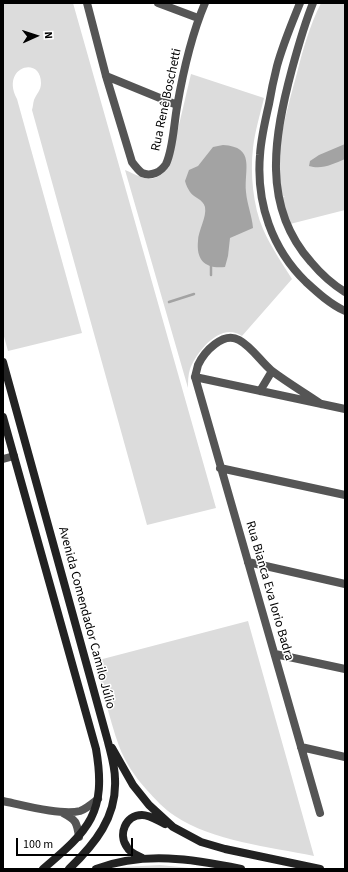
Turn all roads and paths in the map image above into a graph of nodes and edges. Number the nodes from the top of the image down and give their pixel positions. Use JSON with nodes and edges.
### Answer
{"nodes":[{"id":1,"x":87,"y":3,"type":"edge"},
{"id":2,"x":158,"y":3,"type":"edge"},
{"id":3,"x":205,"y":3,"type":"edge"},
{"id":4,"x":300,"y":3,"type":"edge"},
{"id":5,"x":314,"y":3,"type":"edge"},
{"id":6,"x":198,"y":18,"type":"junction"},
{"id":7,"x":106,"y":76,"type":"junction"},
{"id":8,"x":124,"y":84,"type":"junction"},
{"id":9,"x":110,"y":91,"type":"junction"},
{"id":10,"x":177,"y":105,"type":"junction"},
{"id":11,"x":345,"y":292,"type":"edge"},
{"id":12,"x":345,"y":311,"type":"edge"},
{"id":13,"x":3,"y":362,"type":"edge"},
{"id":14,"x":272,"y":371,"type":"junction"},
{"id":15,"x":195,"y":377,"type":"junction"},
{"id":16,"x":260,"y":391,"type":"junction"},
{"id":17,"x":321,"y":404,"type":"junction"},
{"id":18,"x":345,"y":409,"type":"edge"},
{"id":19,"x":3,"y":418,"type":"edge"},
{"id":20,"x":14,"y":456,"type":"junction"},
{"id":21,"x":3,"y":459,"type":"edge"},
{"id":22,"x":220,"y":468,"type":"junction"},
{"id":23,"x":345,"y":495,"type":"edge"},
{"id":24,"x":248,"y":562,"type":"junction"},
{"id":25,"x":345,"y":584,"type":"edge"},
{"id":26,"x":275,"y":654,"type":"junction"},
{"id":27,"x":345,"y":669,"type":"edge"},
{"id":28,"x":108,"y":742,"type":"junction"},
{"id":29,"x":301,"y":747,"type":"junction"},
{"id":30,"x":345,"y":756,"type":"edge"},
{"id":31,"x":98,"y":799,"type":"junction"},
{"id":32,"x":3,"y":801,"type":"edge"},
{"id":33,"x":61,"y":812,"type":"junction"},
{"id":34,"x":320,"y":813,"type":"dead end"},
{"id":35,"x":173,"y":827,"type":"junction"},
{"id":36,"x":79,"y":837,"type":"junction"},
{"id":37,"x":142,"y":858,"type":"junction"},
{"id":38,"x":42,"y":869,"type":"edge"},
{"id":39,"x":69,"y":869,"type":"edge"},
{"id":40,"x":96,"y":869,"type":"edge"},
{"id":41,"x":241,"y":869,"type":"edge"},
{"id":42,"x":320,"y":869,"type":"edge"}],
"edges":[{"from":1,"to":7,"type":"street","name":"Rua Renê Boschetti"},
{"from":2,"to":6,"type":"street"},
{"from":3,"to":6,"type":"street","name":"Rua Renê Boschetti"},
{"from":4,"to":12,"type":"street"},
{"from":5,"to":11,"type":"street"},
{"from":6,"to":10,"type":"street","name":"Rua Renê Boschetti"},
{"from":7,"to":8,"type":"street"},
{"from":7,"to":9,"type":"street","name":"Rua Renê Boschetti"},
{"from":8,"to":9,"type":"street"},
{"from":8,"to":10,"type":"street"},
{"from":9,"to":10,"type":"street","name":"Rua Renê Boschetti"},
{"from":13,"to":28,"type":"main road","name":"Avenida Comendador Camilo Júlio"},
{"from":14,"to":15,"type":"street"},
{"from":14,"to":16,"type":"street"},
{"from":14,"to":17,"type":"street"},
{"from":15,"to":16,"type":"street"},
{"from":15,"to":22,"type":"street","name":"Rua Bianca Eva Iorio Badra"},
{"from":16,"to":17,"type":"street"},
{"from":17,"to":18,"type":"street"},
{"from":19,"to":20,"type":"main road","name":"Avenida Comendador Camilo Júlio"},
{"from":20,"to":21,"type":"street"},
{"from":20,"to":31,"type":"main road","name":"Avenida Comendador Camilo Júlio"},
{"from":22,"to":23,"type":"street"},
{"from":22,"to":24,"type":"street","name":"Rua Bianca Eva Iorio Badra"},
{"from":24,"to":25,"type":"street"},
{"from":24,"to":26,"type":"street","name":"Rua Bianca Eva Iorio Badra"},
{"from":26,"to":27,"type":"street"},
{"from":26,"to":29,"type":"street","name":"Rua Bianca Eva Iorio Badra"},
{"from":28,"to":35,"type":"main road"},
{"from":28,"to":39,"type":"main road","name":"Avenida Comendador Camilo Júlio"},
{"from":29,"to":30,"type":"street"},
{"from":29,"to":34,"type":"street","name":"Rua Bianca Eva Iorio Badra"},
{"from":31,"to":33,"type":"street"},
{"from":31,"to":36,"type":"main road","name":"Avenida Comendador Camilo Júlio"},
{"from":32,"to":33,"type":"street"},
{"from":33,"to":36,"type":"street"},
{"from":35,"to":37,"type":"main road"},
{"from":35,"to":42,"type":"main road"},
{"from":36,"to":38,"type":"main road","name":"Avenida Comendador Camilo Júlio"},
{"from":37,"to":40,"type":"main road"},
{"from":37,"to":41,"type":"main road"}]}
